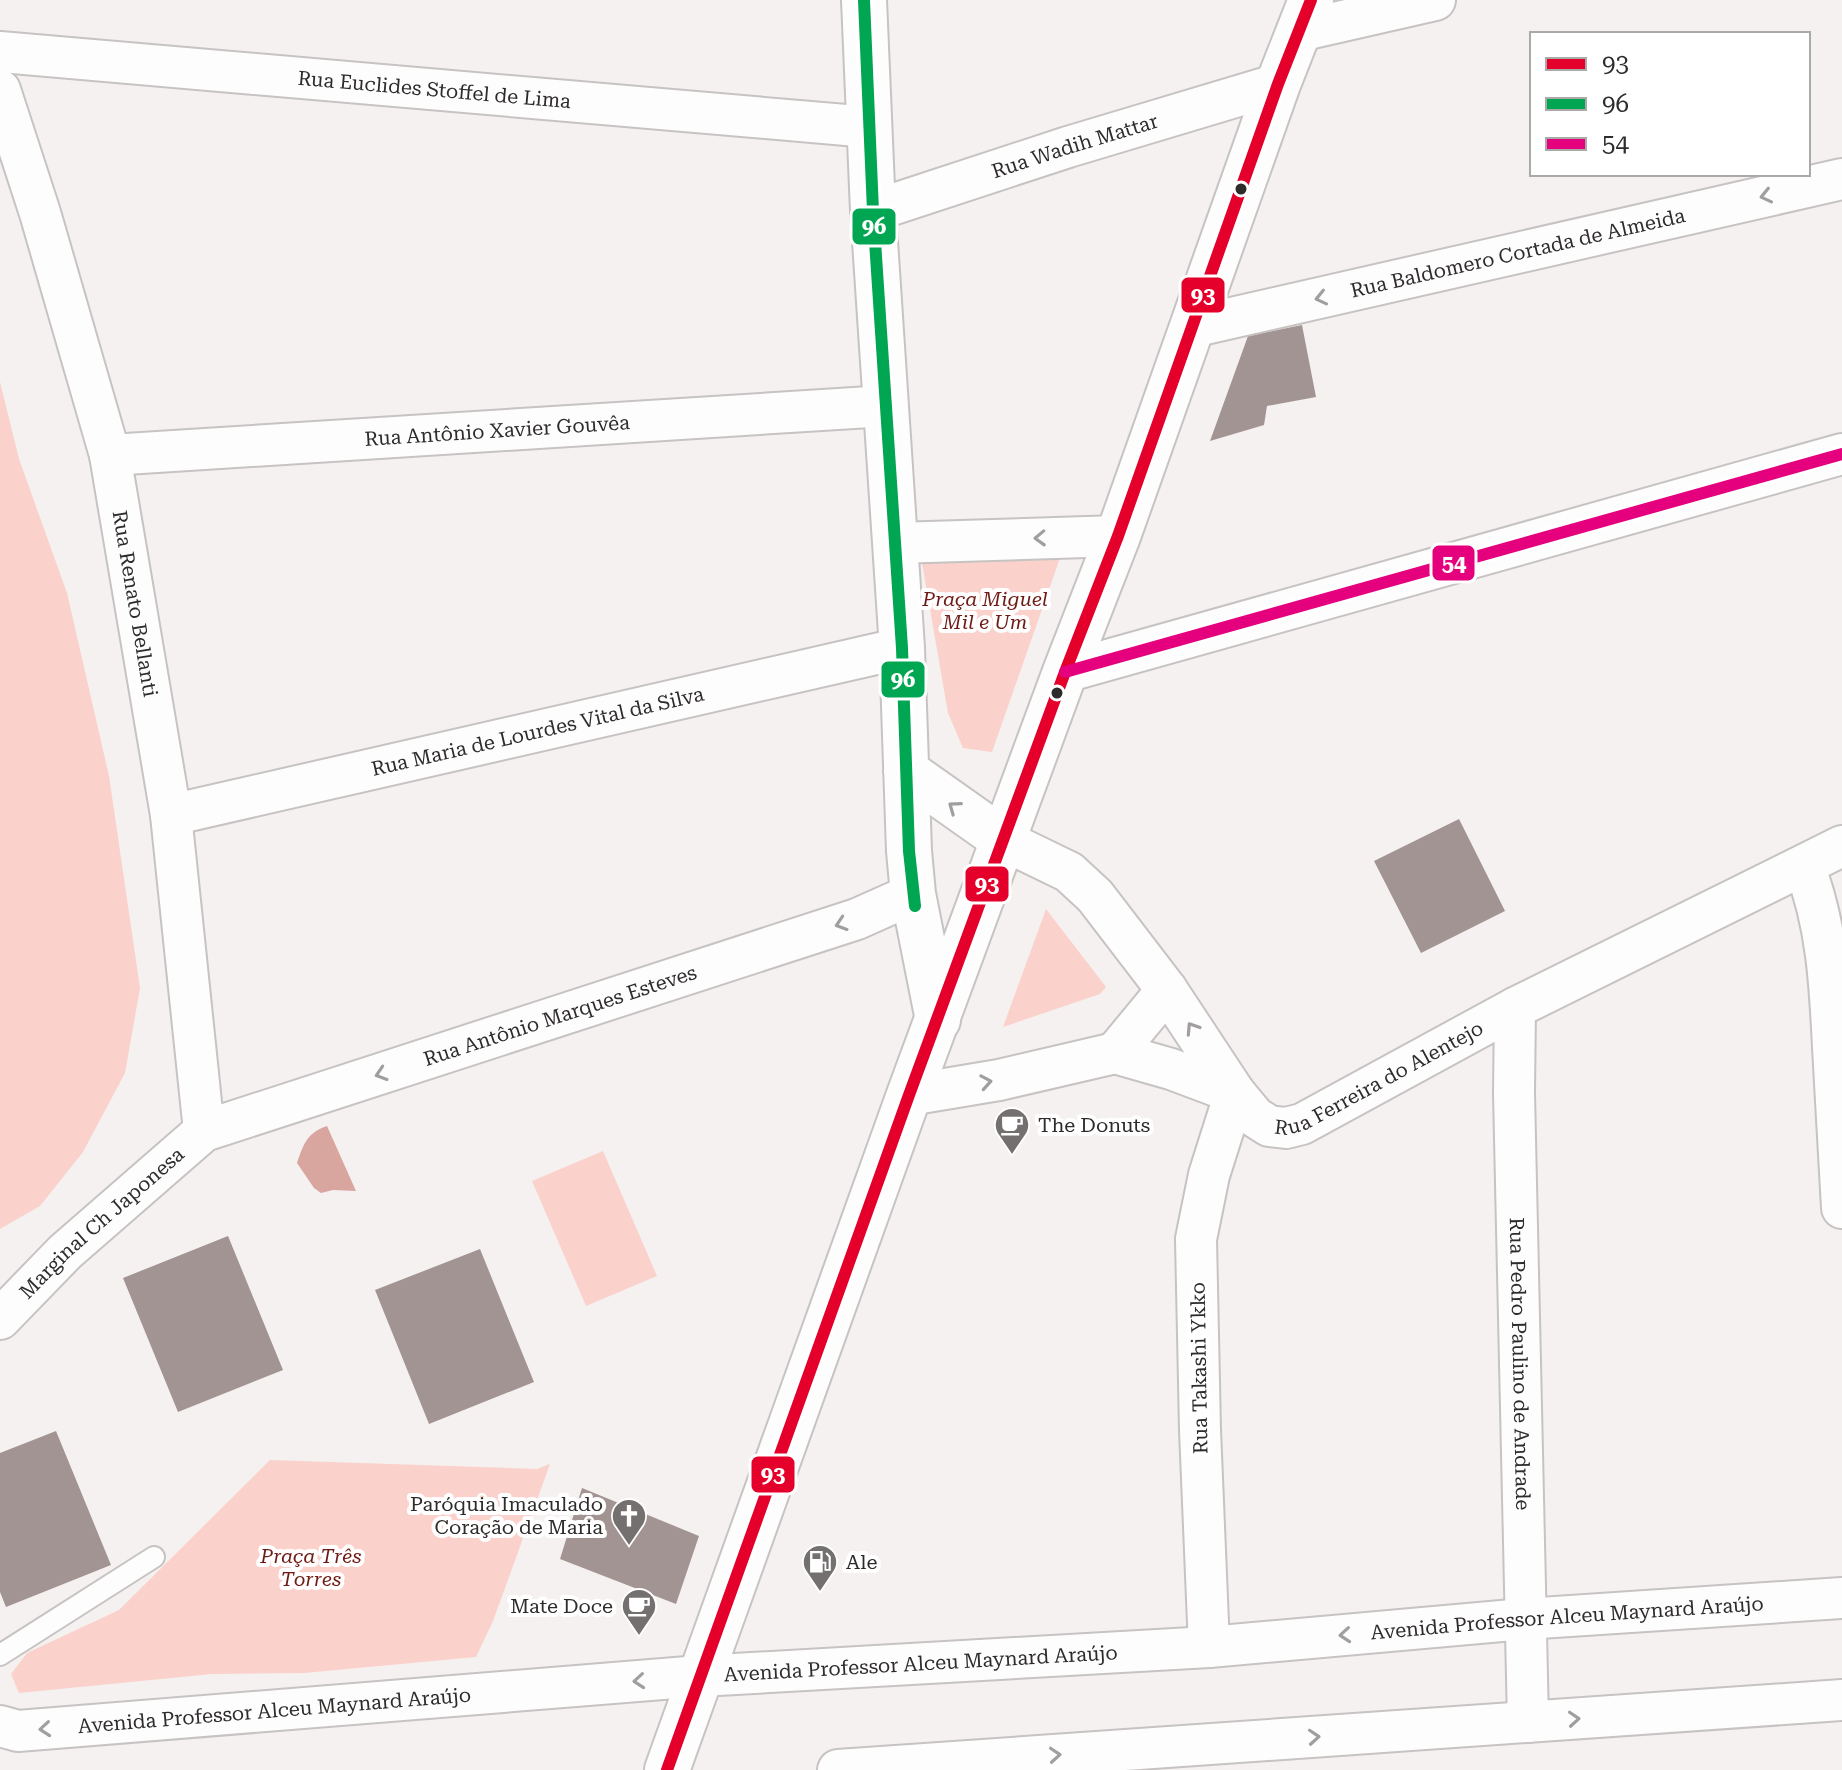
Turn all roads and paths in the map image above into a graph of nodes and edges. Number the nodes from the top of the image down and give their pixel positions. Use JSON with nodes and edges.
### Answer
{"nodes":[{"id":1,"x":864,"y":0,"type":"edge"},
{"id":2,"x":1435,"y":0,"type":"edge"},
{"id":3,"x":1305,"y":16,"type":"edge"},
{"id":4,"x":0,"y":52,"type":"edge"},
{"id":5,"x":1278,"y":84,"type":"junction"},
{"id":6,"x":0,"y":90,"type":"edge"},
{"id":7,"x":869,"y":127,"type":"junction"},
{"id":8,"x":1842,"y":179,"type":"edge"},
{"id":9,"x":873,"y":211,"type":"junction"},
{"id":10,"x":1192,"y":327,"type":"junction"},
{"id":11,"x":886,"y":406,"type":"junction"},
{"id":12,"x":1842,"y":454,"type":"edge"},
{"id":13,"x":110,"y":455,"type":"junction"},
{"id":14,"x":1118,"y":536,"type":"junction"},
{"id":15,"x":895,"y":543,"type":"junction"},
{"id":16,"x":902,"y":648,"type":"junction"},
{"id":17,"x":1065,"y":672,"type":"junction"},
{"id":18,"x":906,"y":771,"type":"junction"},
{"id":19,"x":171,"y":815,"type":"junction"},
{"id":20,"x":1005,"y":841,"type":"junction"},
{"id":21,"x":1842,"y":846,"type":"edge"},
{"id":22,"x":1804,"y":866,"type":"junction"},
{"id":23,"x":913,"y":894,"type":"junction"},
{"id":24,"x":1167,"y":990,"type":"junction"},
{"id":25,"x":1515,"y":1008,"type":"junction"},
{"id":26,"x":938,"y":1020,"type":"junction"},
{"id":27,"x":1115,"y":1053,"type":"junction"},
{"id":28,"x":1235,"y":1093,"type":"junction"},
{"id":29,"x":909,"y":1095,"type":"junction"},
{"id":30,"x":204,"y":1131,"type":"junction"},
{"id":31,"x":1842,"y":1208,"type":"edge"},
{"id":32,"x":0,"y":1319,"type":"edge"},
{"id":33,"x":154,"y":1557,"type":"dead end"},
{"id":34,"x":1842,"y":1598,"type":"edge"},
{"id":35,"x":1524,"y":1619,"type":"junction"},
{"id":36,"x":1209,"y":1647,"type":"junction"},
{"id":37,"x":0,"y":1655,"type":"edge"},
{"id":38,"x":700,"y":1676,"type":"junction"},
{"id":39,"x":1842,"y":1700,"type":"edge"},
{"id":40,"x":1528,"y":1722,"type":"junction"},
{"id":41,"x":0,"y":1726,"type":"edge"},
{"id":42,"x":667,"y":1770,"type":"edge"},
{"id":43,"x":838,"y":1770,"type":"edge"}],
"edges":[{"from":1,"to":7,"type":"street"},
{"from":2,"to":3,"type":"street"},
{"from":3,"to":5,"type":"street"},
{"from":4,"to":7,"type":"street","name":"Rua Euclides Stoffel de Lima"},
{"from":5,"to":9,"type":"street","name":"Rua Wadih Mattar"},
{"from":5,"to":10,"type":"street"},
{"from":6,"to":13,"type":"street","name":"Rua Renato Bellanti"},
{"from":7,"to":9,"type":"street"},
{"from":8,"to":10,"type":"street","name":"Rua Baldomero Cortada de Almeida","one_way":true},
{"from":9,"to":11,"type":"street"},
{"from":10,"to":14,"type":"street"},
{"from":11,"to":13,"type":"street","name":"Rua Antônio Xavier Gouvêa"},
{"from":11,"to":15,"type":"street"},
{"from":12,"to":17,"type":"street"},
{"from":13,"to":19,"type":"street","name":"Rua Renato Bellanti"},
{"from":14,"to":15,"type":"street","one_way":true},
{"from":14,"to":17,"type":"street"},
{"from":15,"to":16,"type":"street"},
{"from":16,"to":18,"type":"street"},
{"from":16,"to":19,"type":"street","name":"Rua Maria de Lourdes Vital da Silva"},
{"from":17,"to":20,"type":"street"},
{"from":20,"to":18,"type":"street","one_way":true},
{"from":18,"to":23,"type":"street"},
{"from":19,"to":30,"type":"street","name":"Rua Renato Bellanti"},
{"from":20,"to":24,"type":"street","name":"Rua Ferreira do Alentejo"},
{"from":20,"to":26,"type":"street"},
{"from":21,"to":22,"type":"street","name":"Rua Ferreira do Alentejo"},
{"from":22,"to":25,"type":"street","name":"Rua Ferreira do Alentejo"},
{"from":22,"to":31,"type":"street"},
{"from":23,"to":26,"type":"street"},
{"from":23,"to":30,"type":"street","name":"Rua Antônio Marques Esteves","one_way":true},
{"from":24,"to":27,"type":"street"},
{"from":28,"to":24,"type":"street","name":"Rua Ferreira do Alentejo","one_way":true},
{"from":25,"to":28,"type":"street","name":"Rua Ferreira do Alentejo"},
{"from":25,"to":35,"type":"street","name":"Rua Pedro Paulino de Andrade"},
{"from":26,"to":29,"type":"street"},
{"from":27,"to":28,"type":"street"},
{"from":29,"to":27,"type":"street","one_way":true},
{"from":28,"to":36,"type":"street","name":"Rua Takashi Ykko"},
{"from":29,"to":38,"type":"street"},
{"from":30,"to":32,"type":"street","name":"Marginal Ch Japonesa"},
{"from":33,"to":37,"type":"lane"},
{"from":34,"to":35,"type":"street","name":"Avenida Professor Alceu Maynard Araújo"},
{"from":35,"to":36,"type":"street","name":"Avenida Professor Alceu Maynard Araújo","one_way":true},
{"from":35,"to":40,"type":"street","name":"Rua Pedro Paulino de Andrade"},
{"from":36,"to":38,"type":"street","name":"Avenida Professor Alceu Maynard Araújo"},
{"from":38,"to":41,"type":"street","name":"Avenida Professor Alceu Maynard Araújo","one_way":true},
{"from":38,"to":42,"type":"street"},
{"from":40,"to":39,"type":"street","one_way":true},
{"from":43,"to":40,"type":"street","one_way":true}]}
